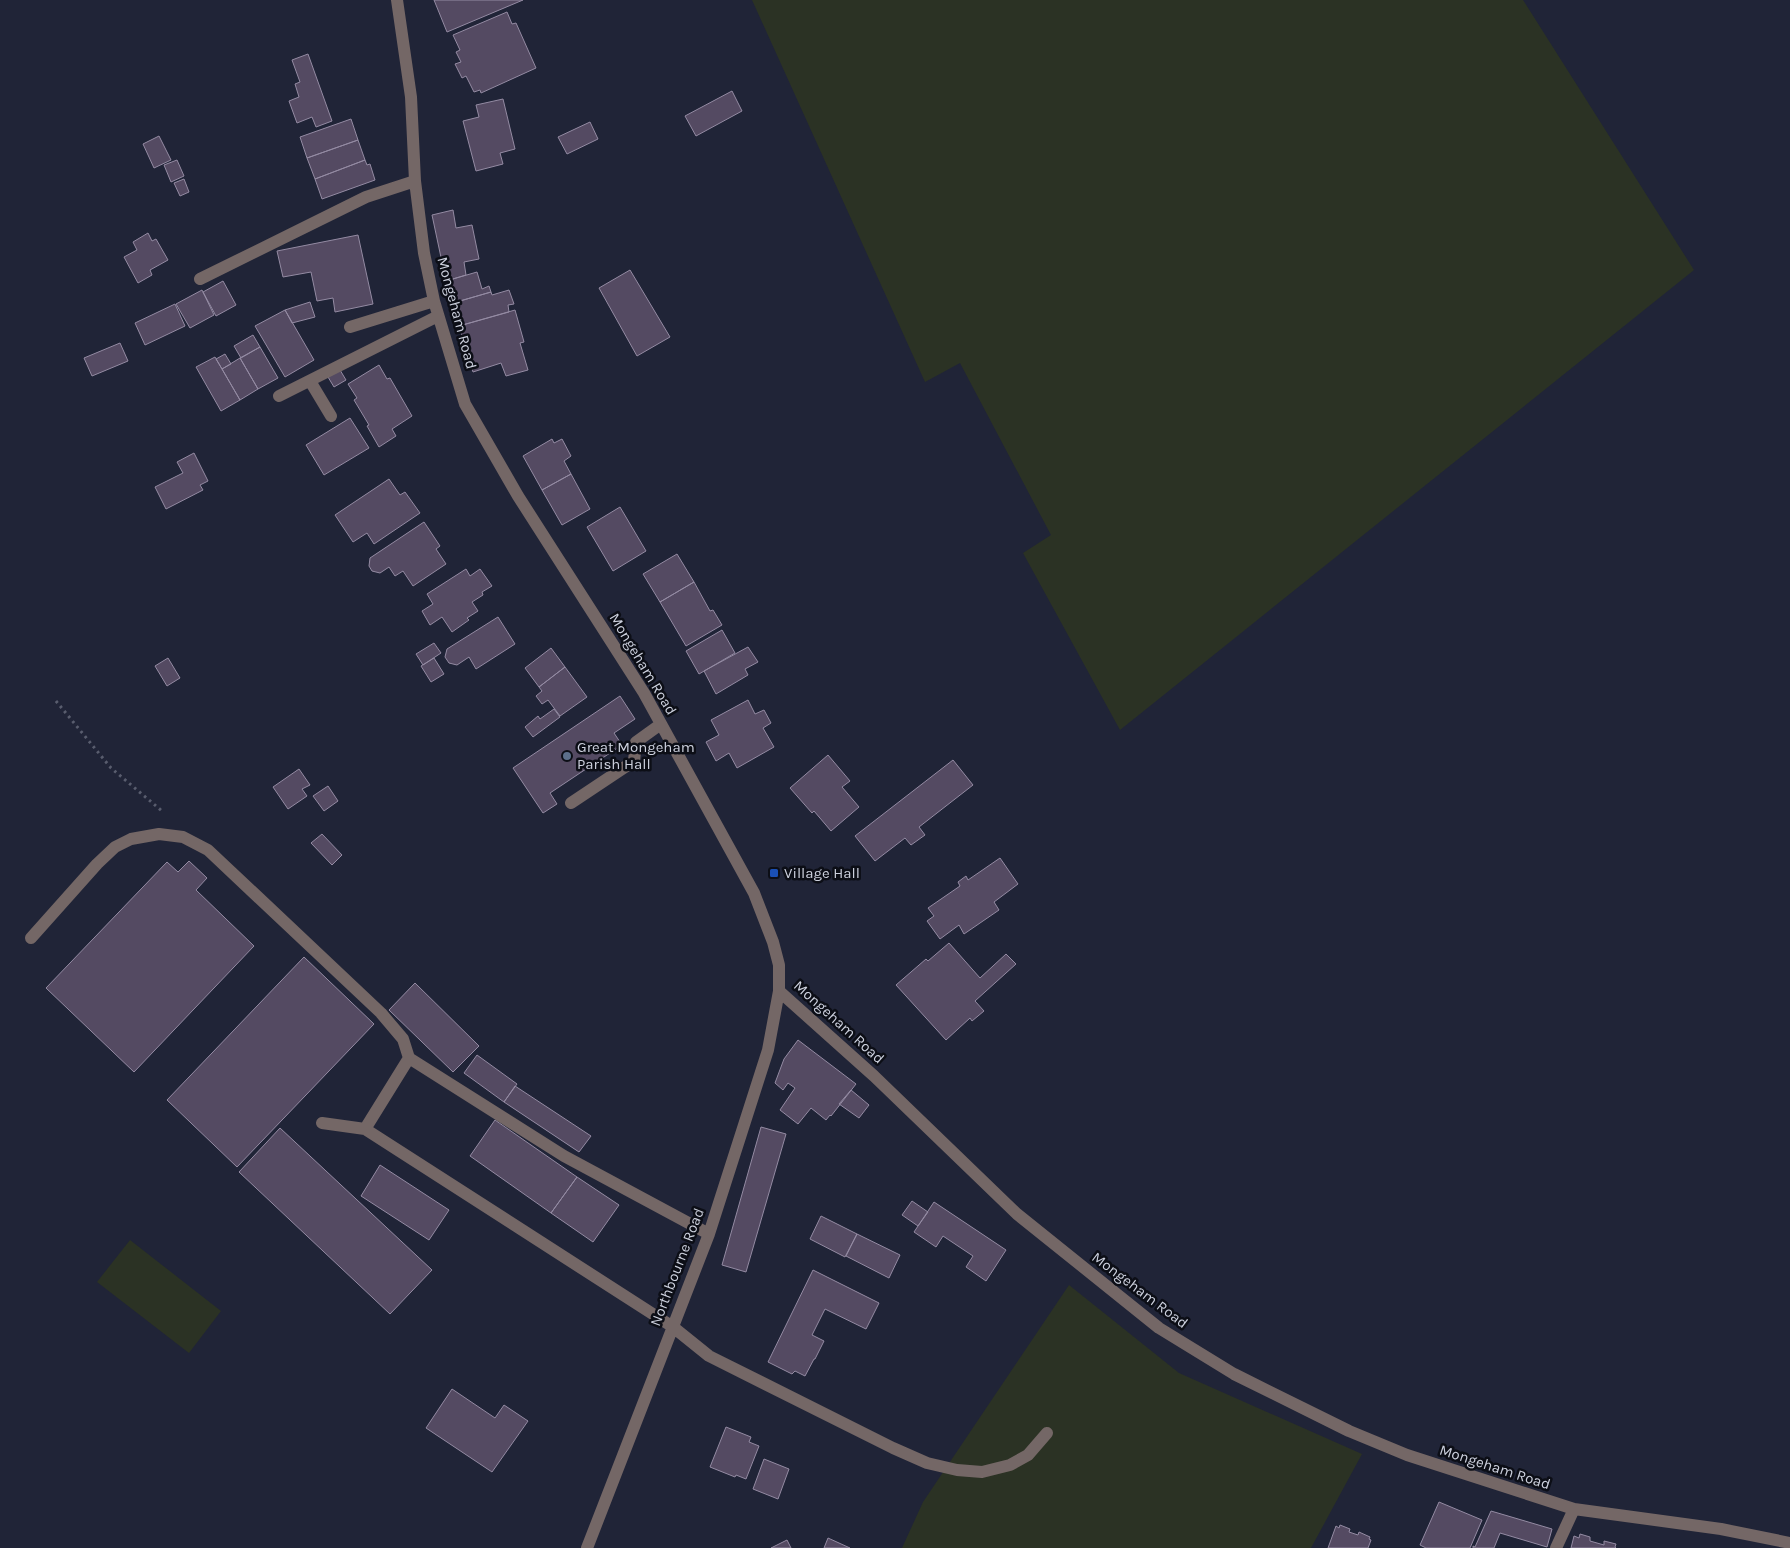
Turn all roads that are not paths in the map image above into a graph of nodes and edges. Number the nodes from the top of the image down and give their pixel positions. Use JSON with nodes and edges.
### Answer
{"nodes":[{"id":1,"x":397,"y":0,"type":"edge"},
{"id":2,"x":415,"y":181,"type":"junction"},
{"id":3,"x":200,"y":279,"type":"dead end"},
{"id":4,"x":434,"y":301,"type":"junction"},
{"id":5,"x":438,"y":316,"type":"junction"},
{"id":6,"x":350,"y":327,"type":"dead end"},
{"id":7,"x":310,"y":380,"type":"junction"},
{"id":8,"x":279,"y":396,"type":"dead end"},
{"id":9,"x":331,"y":416,"type":"dead end"},
{"id":10,"x":661,"y":724,"type":"junction"},
{"id":11,"x":570,"y":804,"type":"dead end"},
{"id":12,"x":31,"y":938,"type":"dead end"},
{"id":13,"x":779,"y":991,"type":"junction"},
{"id":14,"x":410,"y":1058,"type":"junction"},
{"id":15,"x":322,"y":1123,"type":"dead end"},
{"id":16,"x":365,"y":1129,"type":"junction"},
{"id":17,"x":709,"y":1234,"type":"junction"},
{"id":18,"x":672,"y":1326,"type":"junction"},
{"id":19,"x":1047,"y":1433,"type":"dead end"},
{"id":20,"x":1574,"y":1509,"type":"junction"},
{"id":21,"x":1790,"y":1543,"type":"edge"},
{"id":22,"x":587,"y":1548,"type":"edge"},
{"id":23,"x":1556,"y":1548,"type":"edge"}],
"edges":[{"from":1,"to":2,"type":"street","name":"Mongeham Road"},
{"from":2,"to":3,"type":"street"},
{"from":2,"to":4,"type":"street","name":"Mongeham Road"},
{"from":4,"to":5,"type":"street","name":"Mongeham Road"},
{"from":4,"to":6,"type":"street"},
{"from":5,"to":7,"type":"street"},
{"from":5,"to":10,"type":"street","name":"Mongeham Road"},
{"from":7,"to":8,"type":"street"},
{"from":7,"to":9,"type":"street"},
{"from":10,"to":11,"type":"street"},
{"from":10,"to":13,"type":"street","name":"Mongeham Road"},
{"from":12,"to":14,"type":"street"},
{"from":13,"to":17,"type":"street","name":"Northbourne Road"},
{"from":13,"to":20,"type":"street","name":"Mongeham Road"},
{"from":14,"to":16,"type":"street"},
{"from":14,"to":17,"type":"street"},
{"from":15,"to":16,"type":"street"},
{"from":16,"to":18,"type":"street"},
{"from":17,"to":18,"type":"street","name":"Northbourne Road"},
{"from":18,"to":19,"type":"street"},
{"from":18,"to":22,"type":"street","name":"Northbourne Road"},
{"from":20,"to":21,"type":"street","name":"Mongeham Road"},
{"from":20,"to":23,"type":"street"}]}
